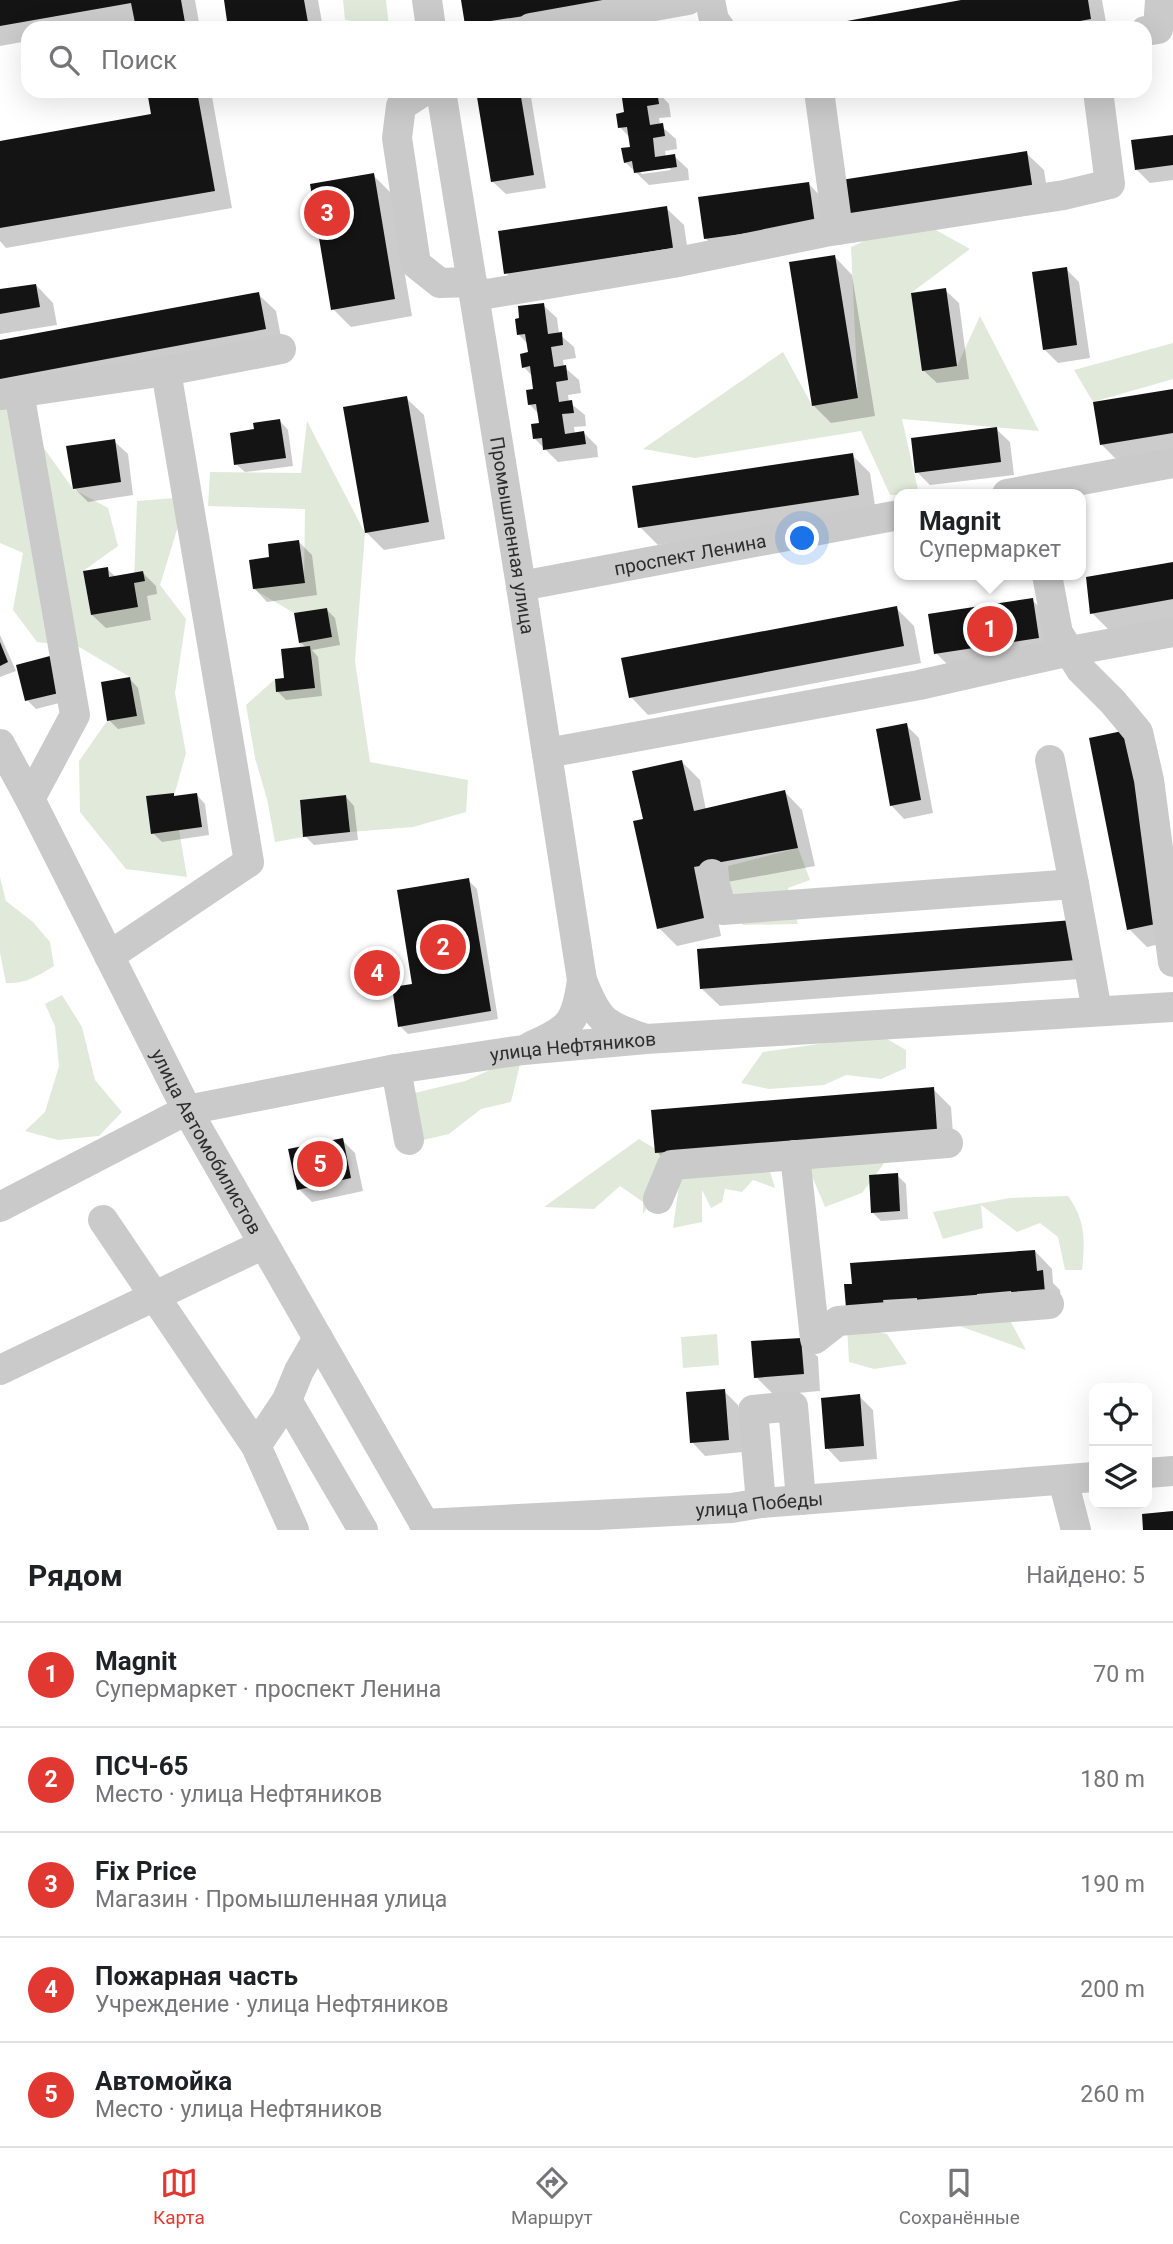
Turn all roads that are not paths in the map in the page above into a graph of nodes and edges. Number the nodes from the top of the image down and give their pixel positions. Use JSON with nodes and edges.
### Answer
{"nodes":[{"id":1,"x":427,"y":0,"type":"edge"},
{"id":2,"x":688,"y":0,"type":"edge"},
{"id":3,"x":710,"y":0,"type":"edge"},
{"id":4,"x":1160,"y":0,"type":"edge"},
{"id":5,"x":430,"y":21,"type":"edge"},
{"id":6,"x":570,"y":21,"type":"edge"},
{"id":7,"x":715,"y":21,"type":"edge"},
{"id":8,"x":1152,"y":30,"type":"edge"},
{"id":9,"x":413,"y":98,"type":"edge"},
{"id":10,"x":443,"y":98,"type":"edge"},
{"id":11,"x":820,"y":98,"type":"edge"},
{"id":12,"x":1099,"y":98,"type":"edge"},
{"id":13,"x":838,"y":230,"type":"junction"},
{"id":14,"x":473,"y":289,"type":"junction"},
{"id":15,"x":281,"y":349,"type":"dead end"},
{"id":16,"x":166,"y":371,"type":"junction"},
{"id":17,"x":10,"y":394,"type":"edge"},
{"id":18,"x":1173,"y":463,"type":"edge"},
{"id":19,"x":1051,"y":489,"type":"edge"},
{"id":20,"x":894,"y":516,"type":"edge"},
{"id":21,"x":1048,"y":580,"type":"edge"},
{"id":22,"x":521,"y":586,"type":"junction"},
{"id":23,"x":1173,"y":632,"type":"edge"},
{"id":24,"x":1070,"y":651,"type":"junction"},
{"id":25,"x":0,"y":744,"type":"edge"},
{"id":26,"x":547,"y":753,"type":"junction"},
{"id":27,"x":1050,"y":760,"type":"dead end"},
{"id":28,"x":30,"y":799,"type":"junction"},
{"id":29,"x":712,"y":874,"type":"dead end"},
{"id":30,"x":1074,"y":884,"type":"junction"},
{"id":31,"x":109,"y":956,"type":"junction"},
{"id":32,"x":1173,"y":962,"type":"edge"},
{"id":33,"x":582,"y":980,"type":"junction"},
{"id":34,"x":1173,"y":1007,"type":"edge"},
{"id":35,"x":1097,"y":1011,"type":"junction"},
{"id":36,"x":646,"y":1039,"type":"junction"},
{"id":37,"x":523,"y":1050,"type":"junction"},
{"id":38,"x":396,"y":1069,"type":"junction"},
{"id":39,"x":187,"y":1110,"type":"junction"},
{"id":40,"x":409,"y":1140,"type":"dead end"},
{"id":41,"x":948,"y":1143,"type":"dead end"},
{"id":42,"x":795,"y":1155,"type":"junction"},
{"id":43,"x":659,"y":1199,"type":"dead end"},
{"id":44,"x":0,"y":1207,"type":"edge"},
{"id":45,"x":103,"y":1220,"type":"dead end"},
{"id":46,"x":264,"y":1244,"type":"junction"},
{"id":47,"x":155,"y":1297,"type":"junction"},
{"id":48,"x":1049,"y":1304,"type":"dead end"},
{"id":49,"x":318,"y":1338,"type":"junction"},
{"id":50,"x":0,"y":1370,"type":"edge"},
{"id":51,"x":287,"y":1400,"type":"junction"},
{"id":52,"x":256,"y":1446,"type":"junction"},
{"id":53,"x":1173,"y":1471,"type":"edge"},
{"id":54,"x":1152,"y":1473,"type":"edge"},
{"id":55,"x":1089,"y":1477,"type":"edge"},
{"id":56,"x":1063,"y":1480,"type":"junction"},
{"id":57,"x":801,"y":1500,"type":"junction"},
{"id":58,"x":744,"y":1514,"type":"edge"},
{"id":59,"x":426,"y":1527,"type":"edge"},
{"id":60,"x":294,"y":1530,"type":"edge"},
{"id":61,"x":363,"y":1530,"type":"edge"},
{"id":62,"x":1076,"y":1530,"type":"edge"}],
"edges":[{"from":1,"to":5,"type":"street"},
{"from":2,"to":6,"type":"street"},
{"from":3,"to":7,"type":"street"},
{"from":4,"to":8,"type":"street"},
{"from":9,"to":14,"type":"street"},
{"from":10,"to":14,"type":"street","name":"Промышленная улица"},
{"from":11,"to":13,"type":"street"},
{"from":12,"to":13,"type":"street"},
{"from":13,"to":14,"type":"street"},
{"from":14,"to":22,"type":"street","name":"Промышленная улица"},
{"from":15,"to":16,"type":"street"},
{"from":16,"to":17,"type":"street"},
{"from":16,"to":31,"type":"street"},
{"from":17,"to":28,"type":"street"},
{"from":18,"to":19,"type":"street"},
{"from":20,"to":22,"type":"street","name":"проспект Ленина"},
{"from":21,"to":24,"type":"street"},
{"from":22,"to":26,"type":"street","name":"Промышленная улица"},
{"from":23,"to":24,"type":"street"},
{"from":24,"to":26,"type":"street"},
{"from":24,"to":32,"type":"street"},
{"from":25,"to":28,"type":"street","name":"улица Автомобилистов"},
{"from":26,"to":33,"type":"street","name":"Промышленная улица"},
{"from":27,"to":30,"type":"street"},
{"from":28,"to":31,"type":"street","name":"улица Автомобилистов"},
{"from":29,"to":30,"type":"street"},
{"from":30,"to":35,"type":"street"},
{"from":31,"to":39,"type":"street","name":"улица Автомобилистов"},
{"from":33,"to":36,"type":"street","name":"Промышленная улица"},
{"from":33,"to":37,"type":"street","name":"Промышленная улица"},
{"from":34,"to":35,"type":"street","name":"улица Нефтяников"},
{"from":35,"to":36,"type":"street","name":"улица Нефтяников"},
{"from":36,"to":37,"type":"street","name":"улица Нефтяников"},
{"from":37,"to":38,"type":"street","name":"улица Нефтяников"},
{"from":38,"to":39,"type":"street","name":"улица Нефтяников"},
{"from":38,"to":40,"type":"street"},
{"from":39,"to":44,"type":"street","name":"улица Нефтяников"},
{"from":39,"to":46,"type":"street","name":"улица Автомобилистов"},
{"from":41,"to":42,"type":"street"},
{"from":42,"to":43,"type":"street"},
{"from":42,"to":48,"type":"street"},
{"from":45,"to":47,"type":"street"},
{"from":46,"to":47,"type":"street"},
{"from":46,"to":49,"type":"street","name":"улица Автомобилистов"},
{"from":47,"to":50,"type":"street"},
{"from":47,"to":52,"type":"street"},
{"from":49,"to":51,"type":"street"},
{"from":49,"to":59,"type":"street","name":"улица Автомобилистов"},
{"from":51,"to":52,"type":"street"},
{"from":51,"to":61,"type":"street"},
{"from":52,"to":60,"type":"street"},
{"from":53,"to":54,"type":"street"},
{"from":55,"to":56,"type":"street","name":"улица Победы"},
{"from":56,"to":57,"type":"street","name":"улица Победы"},
{"from":56,"to":62,"type":"street"},
{"from":57,"to":58,"type":"street","name":"улица Победы"},
{"from":57,"to":58,"type":"street"},
{"from":58,"to":59,"type":"street","name":"улица Победы"}]}
